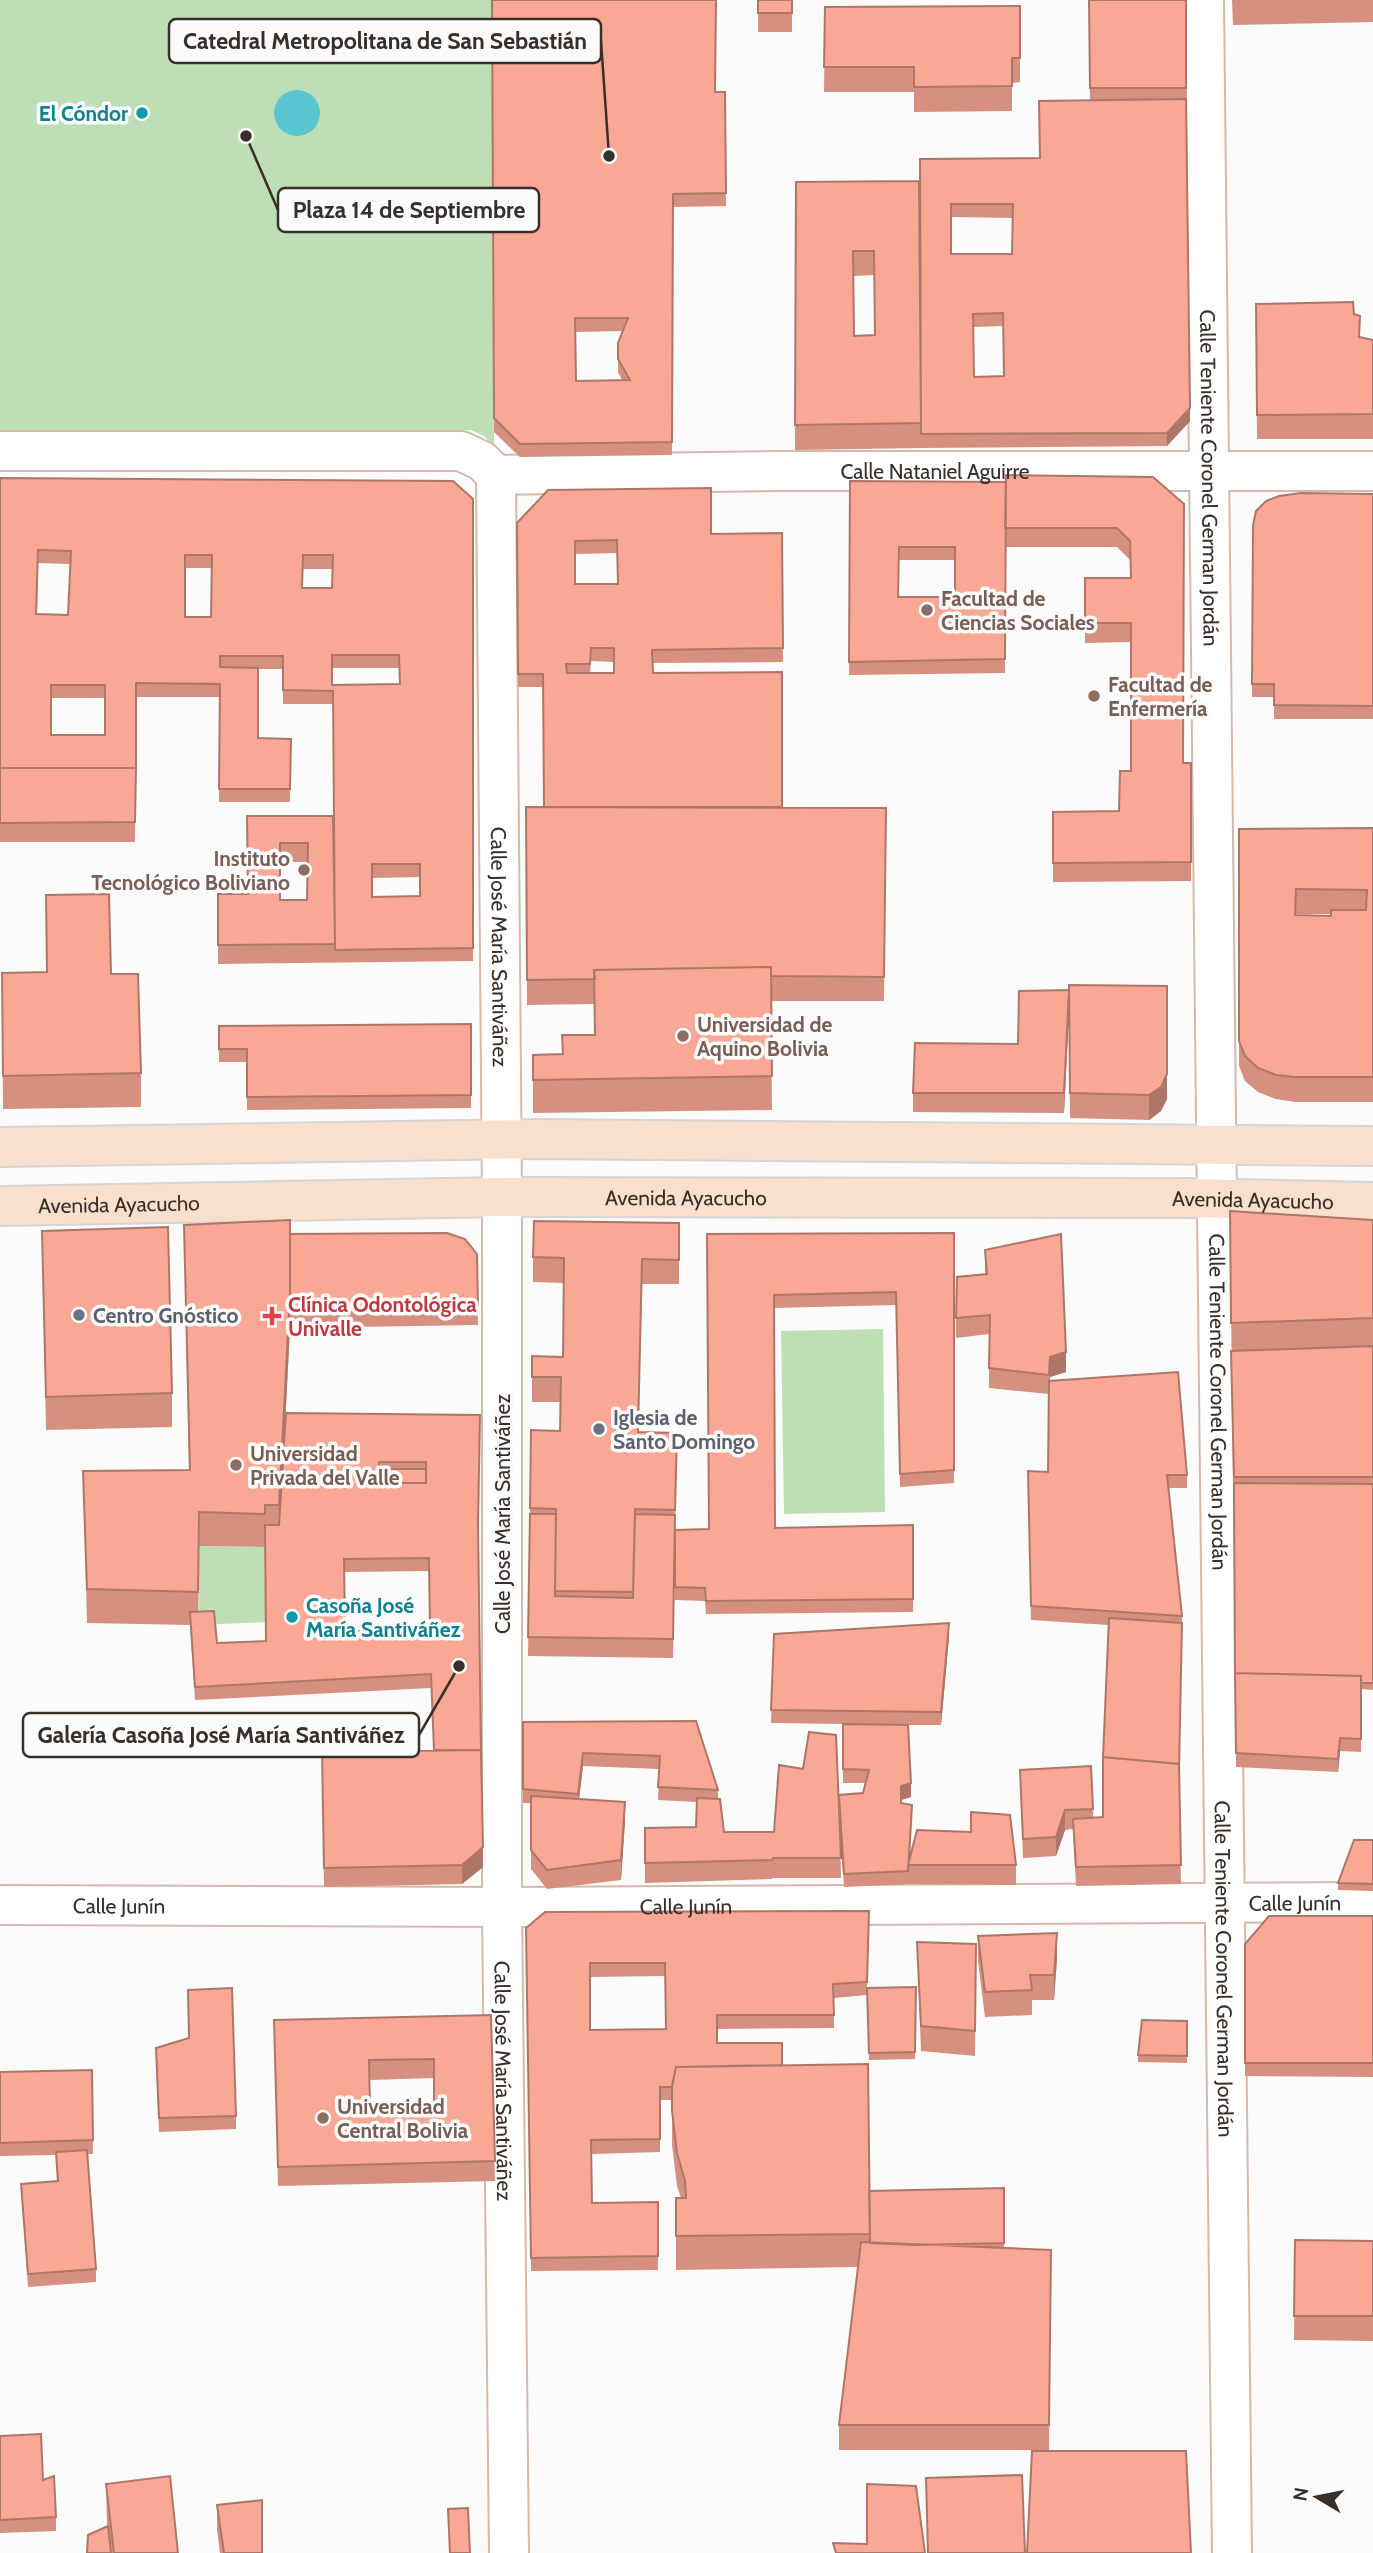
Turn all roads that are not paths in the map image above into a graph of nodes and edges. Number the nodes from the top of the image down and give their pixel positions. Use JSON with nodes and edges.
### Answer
{"nodes":[{"id":1,"x":1204,"y":0,"type":"edge"},
{"id":2,"x":0,"y":451,"type":"edge"},
{"id":3,"x":1373,"y":471,"type":"edge"},
{"id":4,"x":1211,"y":472,"type":"junction"},
{"id":5,"x":496,"y":475,"type":"junction"},
{"id":6,"x":502,"y":1139,"type":"junction"},
{"id":7,"x":1217,"y":1144,"type":"junction"},
{"id":8,"x":1373,"y":1146,"type":"edge"},
{"id":9,"x":0,"y":1147,"type":"edge"},
{"id":10,"x":502,"y":1197,"type":"junction"},
{"id":11,"x":1217,"y":1199,"type":"junction"},
{"id":12,"x":1373,"y":1202,"type":"edge"},
{"id":13,"x":0,"y":1206,"type":"edge"},
{"id":14,"x":1373,"y":1902,"type":"edge"},
{"id":15,"x":1222,"y":1903,"type":"junction"},
{"id":16,"x":0,"y":1905,"type":"edge"},
{"id":17,"x":502,"y":1907,"type":"junction"},
{"id":18,"x":509,"y":2553,"type":"edge"},
{"id":19,"x":1232,"y":2553,"type":"edge"}],
"edges":[{"from":1,"to":4,"type":"street","name":"Calle Teniente Coronel German Jordán"},
{"from":2,"to":5,"type":"street"},
{"from":3,"to":4,"type":"street","name":"Calle Nataniel Aguirre"},
{"from":4,"to":5,"type":"street","name":"Calle Nataniel Aguirre"},
{"from":4,"to":7,"type":"street","name":"Calle Teniente Coronel German Jordán"},
{"from":5,"to":6,"type":"street","name":"Calle José María Santiváñez"},
{"from":6,"to":7,"type":"main road"},
{"from":6,"to":9,"type":"main road"},
{"from":6,"to":10,"type":"street","name":"Calle José María Santiváñez"},
{"from":7,"to":8,"type":"main road"},
{"from":7,"to":11,"type":"street","name":"Calle Teniente Coronel German Jordán"},
{"from":10,"to":11,"type":"main road","name":"Avenida Ayacucho"},
{"from":10,"to":13,"type":"main road","name":"Avenida Ayacucho"},
{"from":10,"to":17,"type":"street","name":"Calle José María Santiváñez"},
{"from":11,"to":12,"type":"main road","name":"Avenida Ayacucho"},
{"from":11,"to":15,"type":"street","name":"Calle Teniente Coronel German Jordán"},
{"from":14,"to":15,"type":"street","name":"Calle Junín"},
{"from":15,"to":17,"type":"street","name":"Calle Junín"},
{"from":15,"to":19,"type":"street","name":"Calle Teniente Coronel German Jordán"},
{"from":16,"to":17,"type":"street","name":"Calle Junín"},
{"from":17,"to":18,"type":"street","name":"Calle José María Santiváñez"}]}
